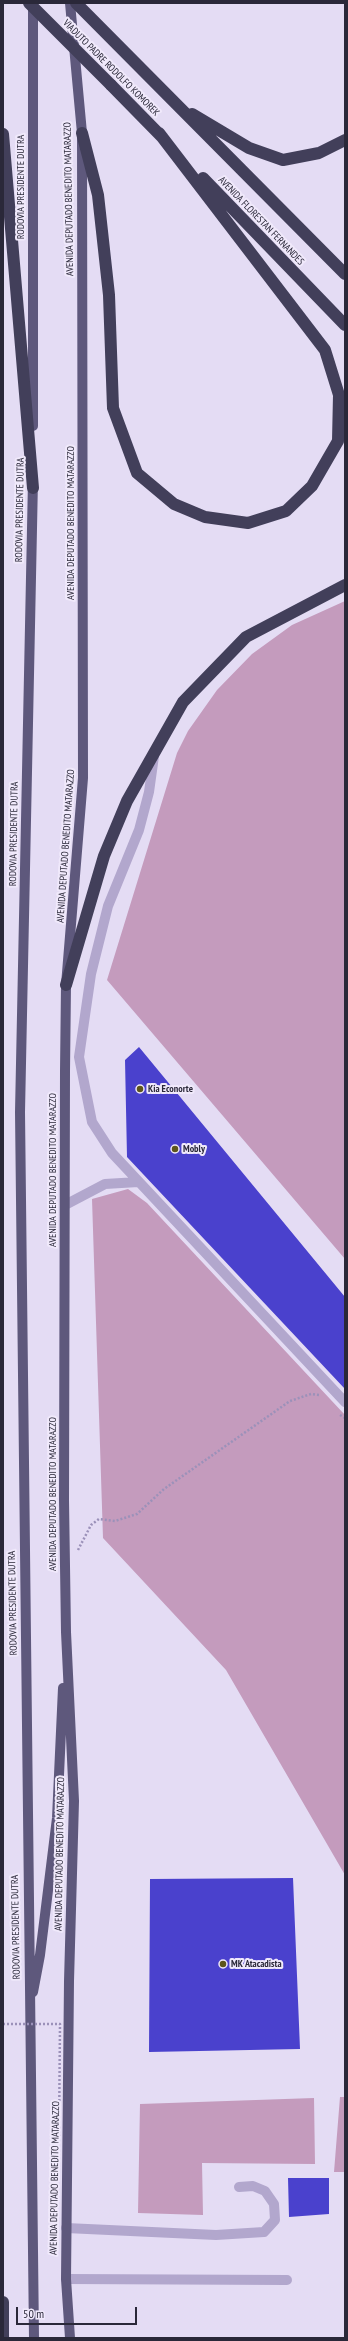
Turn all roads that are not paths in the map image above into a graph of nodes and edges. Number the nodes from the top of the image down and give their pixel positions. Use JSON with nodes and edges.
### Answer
{"nodes":[{"id":1,"x":29,"y":3,"type":"edge"},
{"id":2,"x":33,"y":3,"type":"edge"},
{"id":3,"x":72,"y":4,"type":"edge"},
{"id":4,"x":179,"y":106,"type":"junction"},
{"id":5,"x":82,"y":133,"type":"junction"},
{"id":6,"x":159,"y":133,"type":"junction"},
{"id":7,"x":3,"y":134,"type":"edge"},
{"id":8,"x":345,"y":140,"type":"edge"},
{"id":9,"x":345,"y":274,"type":"edge"},
{"id":10,"x":345,"y":325,"type":"edge"},
{"id":11,"x":33,"y":488,"type":"junction"},
{"id":12,"x":345,"y":585,"type":"edge"},
{"id":13,"x":155,"y":748,"type":"junction"},
{"id":14,"x":66,"y":985,"type":"junction"},
{"id":15,"x":138,"y":1182,"type":"junction"},
{"id":16,"x":65,"y":1205,"type":"junction"},
{"id":17,"x":345,"y":1402,"type":"edge"},
{"id":18,"x":66,"y":1632,"type":"junction"},
{"id":19,"x":29,"y":2016,"type":"junction"},
{"id":20,"x":238,"y":2187,"type":"dead end"},
{"id":21,"x":66,"y":2228,"type":"junction"},
{"id":22,"x":66,"y":2279,"type":"junction"},
{"id":23,"x":286,"y":2280,"type":"dead end"},
{"id":24,"x":3,"y":2302,"type":"edge"},
{"id":25,"x":3,"y":2338,"type":"edge"},
{"id":26,"x":34,"y":2338,"type":"edge"},
{"id":27,"x":70,"y":2338,"type":"edge"}],
"edges":[{"from":1,"to":6,"type":"highway","name":"VIADUTO PADRE RODOLFO KOMOREK","bridge":true},
{"from":2,"to":11,"type":"main road","name":"RODOVIA PRESIDENTE DUTRA"},
{"from":3,"to":4,"type":"highway","name":"VIADUTO PADRE RODOLFO KOMOREK"},
{"from":3,"to":5,"type":"main road","name":"AVENIDA DEPUTADO BENEDITO MATARAZZO"},
{"from":4,"to":8,"type":"highway"},
{"from":4,"to":9,"type":"highway","name":"AVENIDA FLORESTAN FERNANDES"},
{"from":5,"to":6,"type":"highway"},
{"from":5,"to":14,"type":"main road","name":"AVENIDA DEPUTADO BENEDITO MATARAZZO"},
{"from":6,"to":10,"type":"highway","name":"AVENIDA FLORESTAN FERNANDES"},
{"from":7,"to":11,"type":"highway"},
{"from":11,"to":19,"type":"main road","name":"RODOVIA PRESIDENTE DUTRA"},
{"from":12,"to":13,"type":"highway"},
{"from":13,"to":14,"type":"highway"},
{"from":13,"to":15,"type":"street"},
{"from":14,"to":16,"type":"main road","name":"AVENIDA DEPUTADO BENEDITO MATARAZZO"},
{"from":15,"to":16,"type":"street"},
{"from":15,"to":17,"type":"street"},
{"from":16,"to":18,"type":"main road","name":"AVENIDA DEPUTADO BENEDITO MATARAZZO"},
{"from":18,"to":19,"type":"main road"},
{"from":18,"to":21,"type":"main road","name":"AVENIDA DEPUTADO BENEDITO MATARAZZO"},
{"from":19,"to":26,"type":"main road","name":"RODOVIA PRESIDENTE DUTRA"},
{"from":20,"to":21,"type":"street"},
{"from":21,"to":22,"type":"main road","name":"AVENIDA DEPUTADO BENEDITO MATARAZZO"},
{"from":22,"to":23,"type":"street"},
{"from":22,"to":27,"type":"main road","name":"AVENIDA DEPUTADO BENEDITO MATARAZZO"},
{"from":24,"to":25,"type":"highway"}]}
